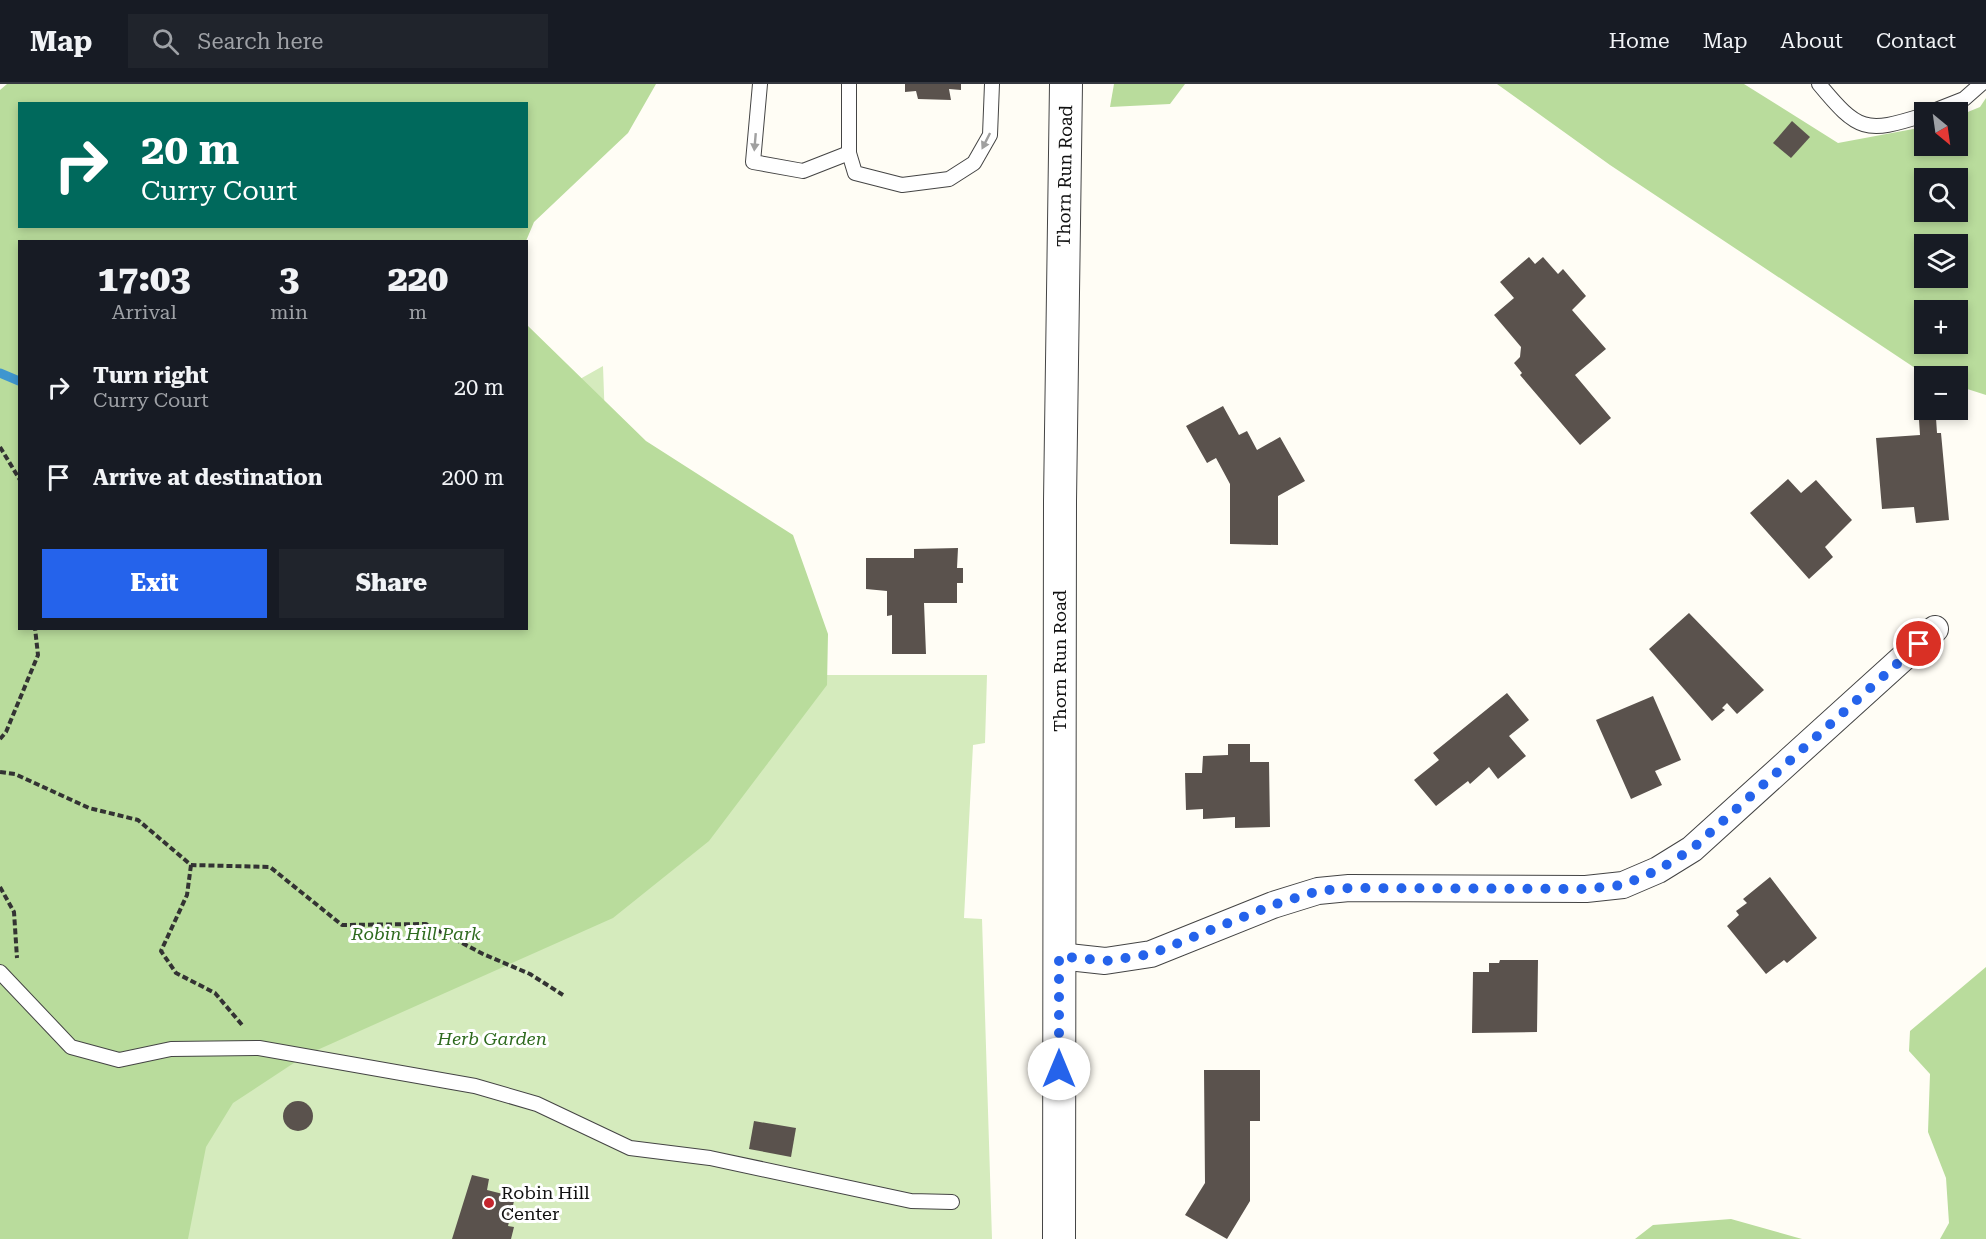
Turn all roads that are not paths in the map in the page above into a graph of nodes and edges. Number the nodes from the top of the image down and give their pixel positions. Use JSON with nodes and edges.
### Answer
{"nodes":[{"id":1,"x":760,"y":84,"type":"edge"},
{"id":2,"x":849,"y":84,"type":"edge"},
{"id":3,"x":992,"y":84,"type":"edge"},
{"id":4,"x":1066,"y":84,"type":"edge"},
{"id":5,"x":1819,"y":84,"type":"edge"},
{"id":6,"x":1981,"y":84,"type":"edge"},
{"id":7,"x":1956,"y":102,"type":"edge"},
{"id":8,"x":1914,"y":118,"type":"edge"},
{"id":9,"x":849,"y":153,"type":"junction"},
{"id":10,"x":1935,"y":629,"type":"dead end"},
{"id":11,"x":1059,"y":956,"type":"junction"},
{"id":12,"x":0,"y":972,"type":"edge"},
{"id":13,"x":952,"y":1202,"type":"dead end"},
{"id":14,"x":1059,"y":1239,"type":"edge"}],
"edges":[{"from":1,"to":9,"type":"lane","one_way":true},
{"from":2,"to":9,"type":"lane"},
{"from":3,"to":9,"type":"lane","one_way":true},
{"from":4,"to":11,"type":"street","name":"Thorn Run Road"},
{"from":5,"to":8,"type":"lane"},
{"from":6,"to":7,"type":"lane"},
{"from":10,"to":11,"type":"street"},
{"from":11,"to":14,"type":"street","name":"Thorn Run Road"},
{"from":12,"to":13,"type":"lane"}]}
